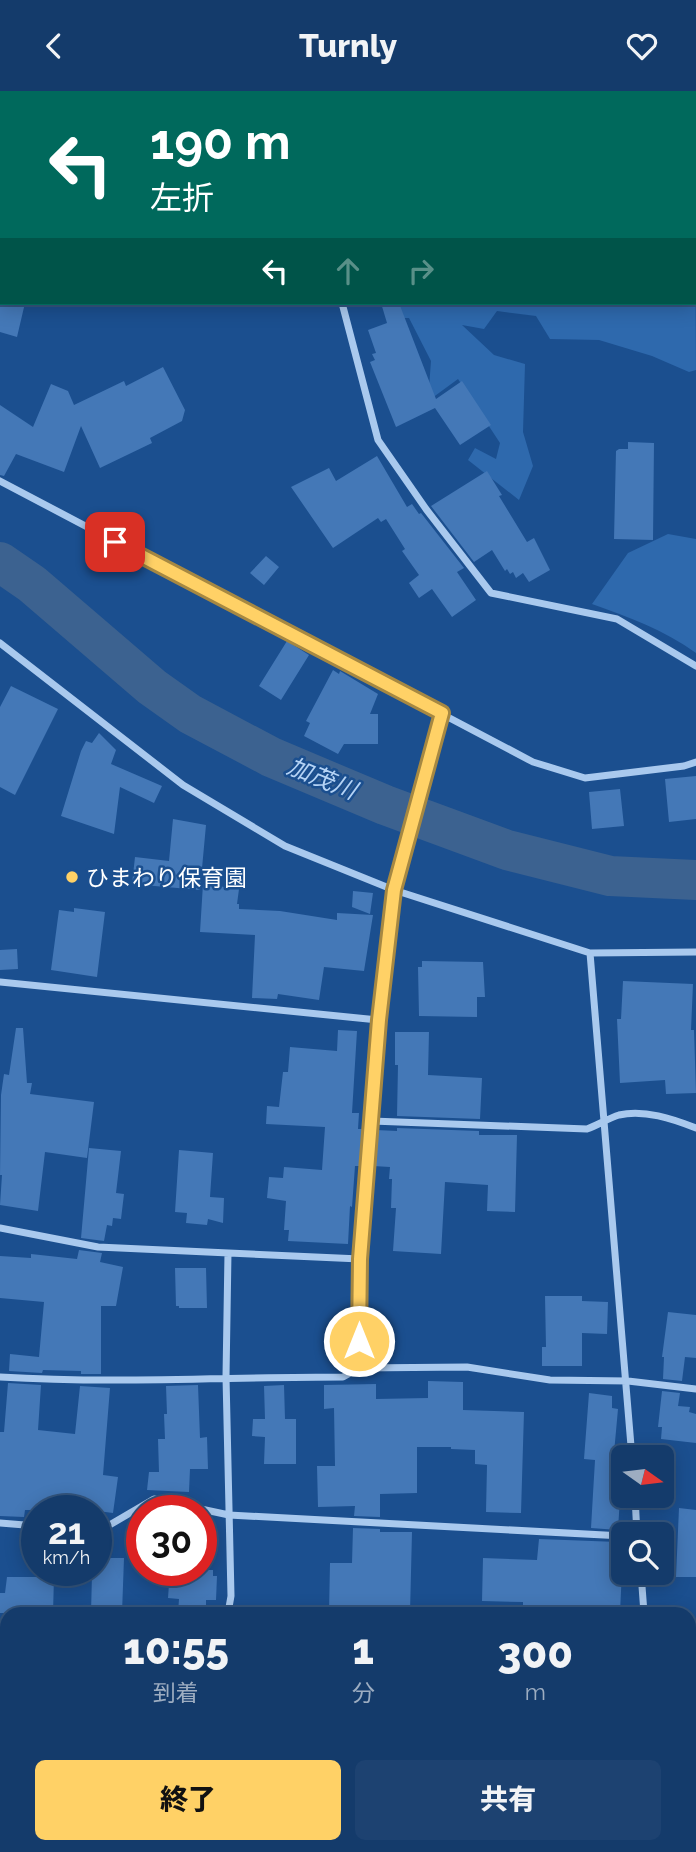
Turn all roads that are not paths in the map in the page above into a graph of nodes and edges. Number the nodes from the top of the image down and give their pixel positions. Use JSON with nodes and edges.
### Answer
{"nodes":[{"id":1,"x":343,"y":305,"type":"edge"},
{"id":2,"x":0,"y":481,"type":"edge"},
{"id":3,"x":0,"y":643,"type":"edge"},
{"id":4,"x":696,"y":666,"type":"edge"},
{"id":5,"x":442,"y":713,"type":"junction"},
{"id":6,"x":696,"y":762,"type":"edge"},
{"id":7,"x":394,"y":890,"type":"junction"},
{"id":8,"x":696,"y":951,"type":"edge"},
{"id":9,"x":590,"y":953,"type":"junction"},
{"id":10,"x":0,"y":982,"type":"edge"},
{"id":11,"x":379,"y":1020,"type":"junction"},
{"id":12,"x":372,"y":1121,"type":"junction"},
{"id":13,"x":605,"y":1122,"type":"junction"},
{"id":14,"x":696,"y":1128,"type":"edge"},
{"id":15,"x":0,"y":1227,"type":"edge"},
{"id":16,"x":228,"y":1253,"type":"junction"},
{"id":17,"x":360,"y":1259,"type":"junction"},
{"id":18,"x":359,"y":1368,"type":"junction"},
{"id":19,"x":0,"y":1377,"type":"edge"},
{"id":20,"x":226,"y":1377,"type":"junction"},
{"id":21,"x":628,"y":1381,"type":"junction"},
{"id":22,"x":696,"y":1389,"type":"edge"},
{"id":23,"x":631,"y":1445,"type":"edge"},
{"id":24,"x":229,"y":1515,"type":"junction"},
{"id":25,"x":0,"y":1523,"type":"edge"},
{"id":26,"x":112,"y":1523,"type":"edge"},
{"id":27,"x":21,"y":1524,"type":"edge"},
{"id":28,"x":611,"y":1535,"type":"edge"},
{"id":29,"x":641,"y":1585,"type":"edge"},
{"id":30,"x":229,"y":1607,"type":"edge"},
{"id":31,"x":643,"y":1607,"type":"edge"}],
"edges":[{"from":1,"to":4,"type":"street"},
{"from":2,"to":5,"type":"street"},
{"from":3,"to":7,"type":"street"},
{"from":5,"to":6,"type":"street"},
{"from":5,"to":7,"type":"street"},
{"from":7,"to":9,"type":"street"},
{"from":7,"to":11,"type":"street"},
{"from":8,"to":9,"type":"street"},
{"from":9,"to":13,"type":"street"},
{"from":10,"to":11,"type":"street"},
{"from":11,"to":12,"type":"street"},
{"from":12,"to":13,"type":"street"},
{"from":12,"to":17,"type":"street"},
{"from":13,"to":14,"type":"street"},
{"from":13,"to":21,"type":"street"},
{"from":15,"to":16,"type":"street"},
{"from":16,"to":17,"type":"street"},
{"from":16,"to":20,"type":"street"},
{"from":17,"to":18,"type":"street"},
{"from":18,"to":20,"type":"street"},
{"from":18,"to":21,"type":"street"},
{"from":19,"to":20,"type":"street"},
{"from":20,"to":24,"type":"street"},
{"from":21,"to":22,"type":"street"},
{"from":21,"to":23,"type":"street"},
{"from":24,"to":26,"type":"street"},
{"from":24,"to":28,"type":"street"},
{"from":24,"to":30,"type":"street"},
{"from":25,"to":27,"type":"street"},
{"from":29,"to":31,"type":"street"}]}
